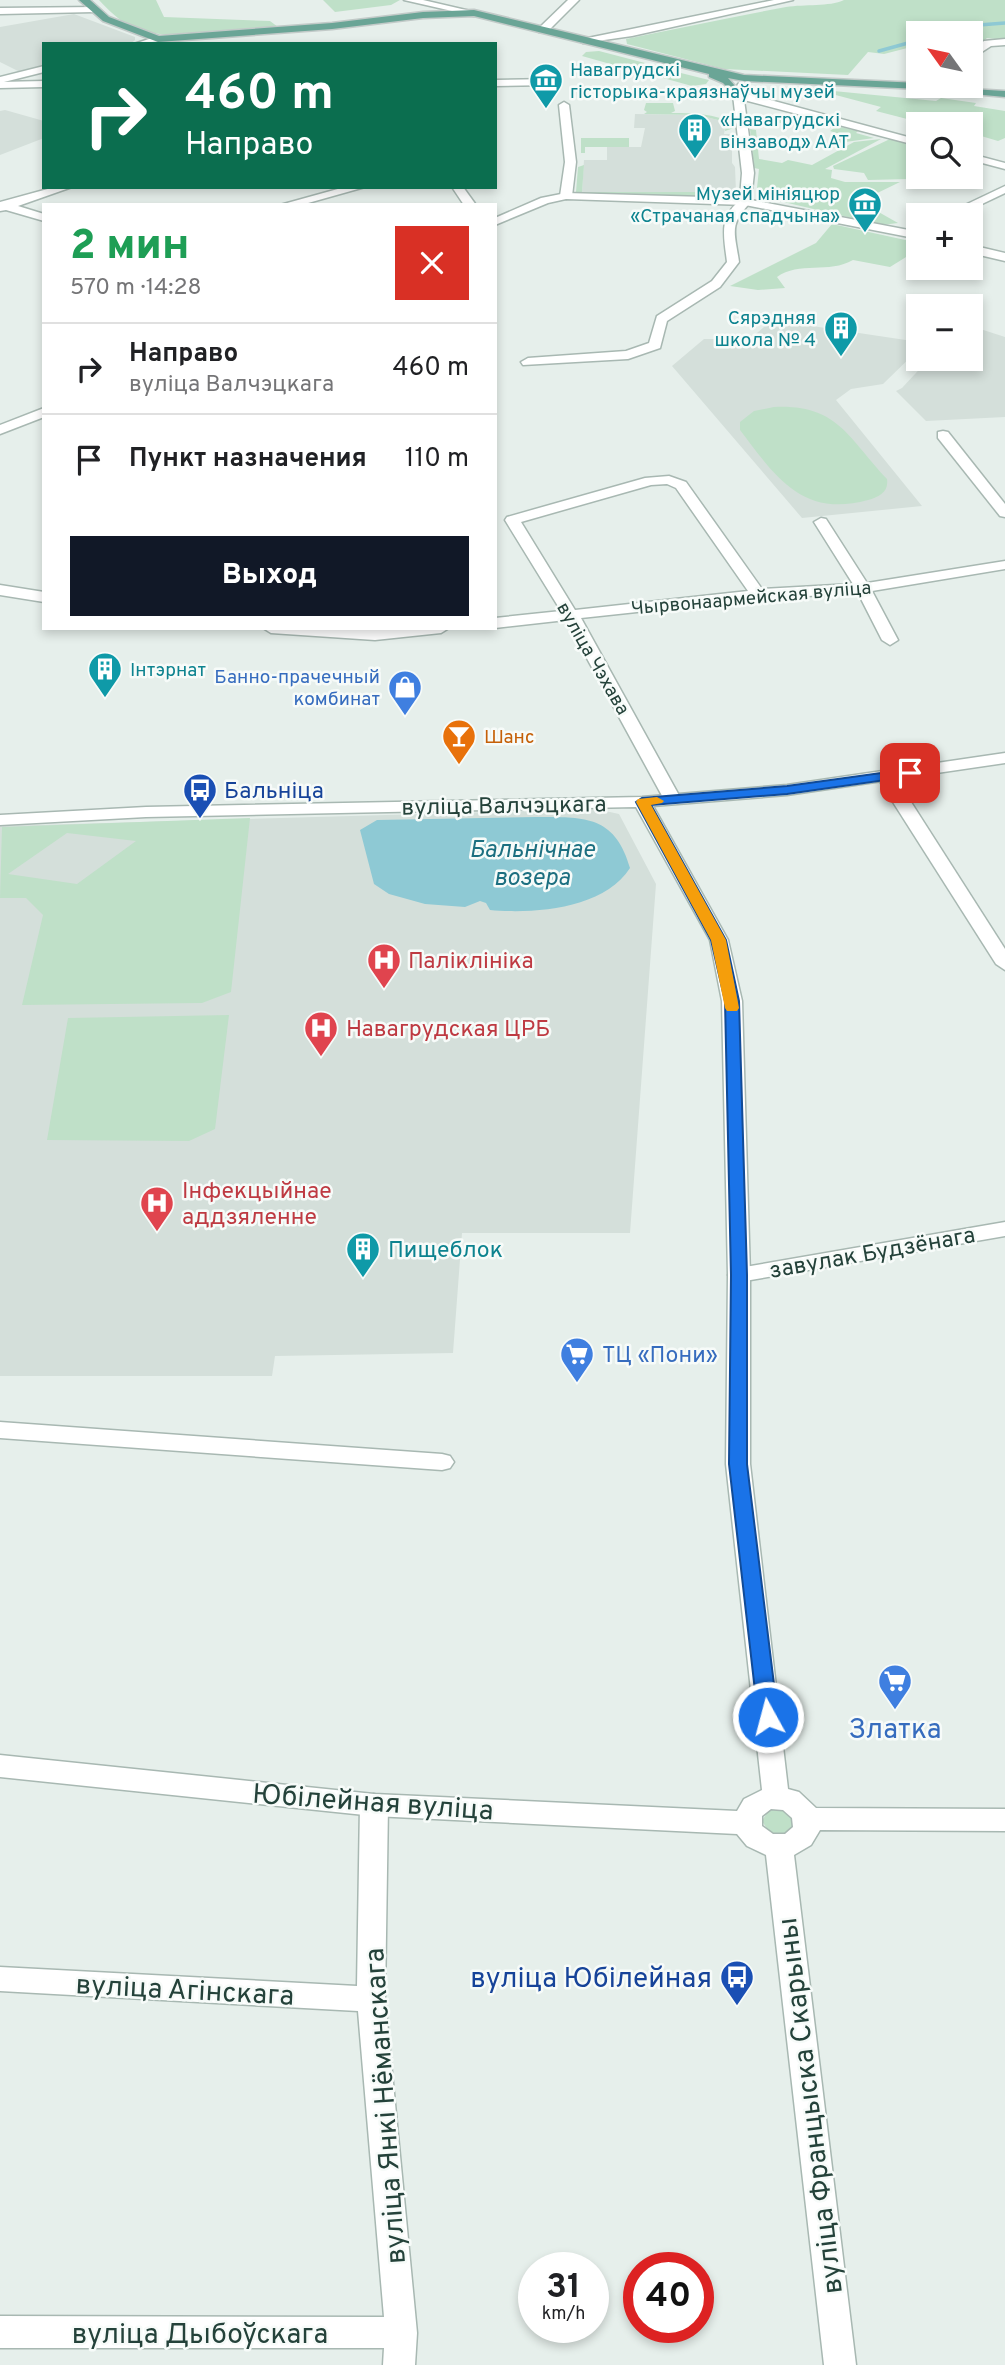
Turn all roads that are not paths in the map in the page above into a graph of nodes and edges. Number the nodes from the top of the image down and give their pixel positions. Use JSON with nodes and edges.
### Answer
{"nodes":[{"id":1,"x":84,"y":0,"type":"edge"},
{"id":2,"x":409,"y":0,"type":"edge"},
{"id":3,"x":574,"y":0,"type":"edge"},
{"id":4,"x":788,"y":0,"type":"edge"},
{"id":5,"x":94,"y":9,"type":"junction"},
{"id":6,"x":0,"y":11,"type":"edge"},
{"id":7,"x":474,"y":13,"type":"junction"},
{"id":8,"x":542,"y":30,"type":"junction"},
{"id":9,"x":632,"y":33,"type":"junction"},
{"id":10,"x":583,"y":40,"type":"junction"},
{"id":11,"x":162,"y":41,"type":"edge"},
{"id":12,"x":1005,"y":42,"type":"edge"},
{"id":13,"x":984,"y":46,"type":"edge"},
{"id":14,"x":618,"y":49,"type":"junction"},
{"id":15,"x":691,"y":67,"type":"junction"},
{"id":16,"x":42,"y":70,"type":"edge"},
{"id":17,"x":744,"y":79,"type":"junction"},
{"id":18,"x":0,"y":82,"type":"edge"},
{"id":19,"x":550,"y":82,"type":"dead end"},
{"id":20,"x":497,"y":83,"type":"edge"},
{"id":21,"x":42,"y":84,"type":"edge"},
{"id":22,"x":906,"y":85,"type":"edge"},
{"id":23,"x":984,"y":92,"type":"edge"},
{"id":24,"x":1005,"y":94,"type":"edge"},
{"id":25,"x":738,"y":95,"type":"junction"},
{"id":26,"x":564,"y":105,"type":"dead end"},
{"id":27,"x":906,"y":140,"type":"edge"},
{"id":28,"x":983,"y":160,"type":"edge"},
{"id":29,"x":1005,"y":166,"type":"edge"},
{"id":30,"x":60,"y":189,"type":"edge"},
{"id":31,"x":352,"y":189,"type":"edge"},
{"id":32,"x":1005,"y":189,"type":"edge"},
{"id":33,"x":566,"y":196,"type":"junction"},
{"id":34,"x":745,"y":202,"type":"junction"},
{"id":35,"x":294,"y":203,"type":"edge"},
{"id":36,"x":975,"y":203,"type":"edge"},
{"id":37,"x":2,"y":206,"type":"edge"},
{"id":38,"x":42,"y":217,"type":"edge"},
{"id":39,"x":497,"y":220,"type":"edge"},
{"id":40,"x":906,"y":231,"type":"edge"},
{"id":41,"x":983,"y":251,"type":"edge"},
{"id":42,"x":1005,"y":257,"type":"edge"},
{"id":43,"x":528,"y":362,"type":"dead end"},
{"id":44,"x":42,"y":413,"type":"edge"},
{"id":45,"x":0,"y":430,"type":"edge"},
{"id":46,"x":943,"y":436,"type":"dead end"},
{"id":47,"x":1005,"y":513,"type":"edge"},
{"id":48,"x":821,"y":523,"type":"dead end"},
{"id":49,"x":1005,"y":565,"type":"edge"},
{"id":50,"x":863,"y":588,"type":"junction"},
{"id":51,"x":0,"y":590,"type":"edge"},
{"id":52,"x":758,"y":594,"type":"junction"},
{"id":53,"x":42,"y":597,"type":"edge"},
{"id":54,"x":571,"y":615,"type":"junction"},
{"id":55,"x":497,"y":622,"type":"edge"},
{"id":56,"x":301,"y":630,"type":"edge"},
{"id":57,"x":422,"y":630,"type":"edge"},
{"id":58,"x":891,"y":640,"type":"dead end"},
{"id":59,"x":1005,"y":758,"type":"edge"},
{"id":60,"x":886,"y":777,"type":"junction"},
{"id":61,"x":672,"y":799,"type":"junction"},
{"id":62,"x":642,"y":802,"type":"junction"},
{"id":63,"x":0,"y":820,"type":"edge"},
{"id":64,"x":1005,"y":964,"type":"edge"},
{"id":65,"x":1005,"y":1229,"type":"edge"},
{"id":66,"x":739,"y":1275,"type":"junction"},
{"id":67,"x":0,"y":1430,"type":"edge"},
{"id":68,"x":442,"y":1462,"type":"dead end"},
{"id":69,"x":0,"y":1766,"type":"edge"},
{"id":70,"x":776,"y":1798,"type":"junction"},
{"id":71,"x":374,"y":1805,"type":"junction"},
{"id":72,"x":807,"y":1819,"type":"junction"},
{"id":73,"x":1005,"y":1820,"type":"edge"},
{"id":74,"x":747,"y":1823,"type":"junction"},
{"id":75,"x":779,"y":1847,"type":"junction"},
{"id":76,"x":0,"y":1979,"type":"edge"},
{"id":77,"x":371,"y":1999,"type":"junction"},
{"id":78,"x":0,"y":2332,"type":"edge"},
{"id":79,"x":401,"y":2333,"type":"junction"},
{"id":80,"x":399,"y":2365,"type":"edge"},
{"id":81,"x":840,"y":2365,"type":"edge"}],
"edges":[{"from":1,"to":5,"type":"main road"},
{"from":2,"to":7,"type":"street"},
{"from":3,"to":8,"type":"street"},
{"from":4,"to":9,"type":"street"},
{"from":5,"to":6,"type":"street"},
{"from":5,"to":11,"type":"main road"},
{"from":7,"to":8,"type":"main road"},
{"from":7,"to":11,"type":"main road"},
{"from":8,"to":10,"type":"main road"},
{"from":9,"to":10,"type":"street"},
{"from":9,"to":14,"type":"street"},
{"from":10,"to":14,"type":"main road"},
{"from":12,"to":13,"type":"street"},
{"from":14,"to":15,"type":"main road"},
{"from":15,"to":17,"type":"main road"},
{"from":15,"to":25,"type":"main road"},
{"from":16,"to":18,"type":"street"},
{"from":17,"to":22,"type":"main road"},
{"from":17,"to":25,"type":"street"},
{"from":18,"to":21,"type":"street"},
{"from":19,"to":20,"type":"street"},
{"from":23,"to":24,"type":"main road"},
{"from":25,"to":27,"type":"street"},
{"from":25,"to":34,"type":"street"},
{"from":26,"to":33,"type":"street"},
{"from":28,"to":29,"type":"street"},
{"from":30,"to":37,"type":"street"},
{"from":31,"to":35,"type":"street"},
{"from":32,"to":36,"type":"street"},
{"from":33,"to":34,"type":"street"},
{"from":33,"to":39,"type":"street"},
{"from":34,"to":40,"type":"street"},
{"from":34,"to":43,"type":"street"},
{"from":37,"to":38,"type":"street"},
{"from":41,"to":42,"type":"street"},
{"from":44,"to":45,"type":"street"},
{"from":46,"to":47,"type":"street"},
{"from":48,"to":50,"type":"street"},
{"from":49,"to":50,"type":"street","name":"Чырвонаармейская вуліца"},
{"from":50,"to":52,"type":"street","name":"Чырвонаармейская вуліца"},
{"from":50,"to":58,"type":"street"},
{"from":51,"to":53,"type":"street"},
{"from":52,"to":54,"type":"street","name":"Чырвонаармейская вуліца"},
{"from":52,"to":54,"type":"street","name":"вуліца Чэхава"},
{"from":54,"to":55,"type":"street","name":"Чырвонаармейская вуліца"},
{"from":54,"to":61,"type":"street","name":"вуліца Чэхава"},
{"from":56,"to":57,"type":"street"},
{"from":59,"to":60,"type":"street","name":"вуліца Валчэцкага"},
{"from":60,"to":61,"type":"street","name":"вуліца Валчэцкага"},
{"from":60,"to":64,"type":"street"},
{"from":61,"to":62,"type":"street","name":"вуліца Валчэцкага"},
{"from":62,"to":63,"type":"street","name":"вуліца Валчэцкага"},
{"from":62,"to":66,"type":"street"},
{"from":65,"to":66,"type":"street","name":"завулак Будзёнага"},
{"from":66,"to":70,"type":"street"},
{"from":67,"to":68,"type":"street"},
{"from":69,"to":71,"type":"street","name":"Юбілейная вуліца"},
{"from":70,"to":72,"type":"street"},
{"from":70,"to":74,"type":"street"},
{"from":71,"to":74,"type":"street","name":"Юбілейная вуліца"},
{"from":71,"to":77,"type":"street","name":"вуліца Янкі Нёманскага"},
{"from":72,"to":73,"type":"street"},
{"from":72,"to":75,"type":"street"},
{"from":74,"to":75,"type":"street"},
{"from":75,"to":81,"type":"street","name":"вуліца Францыска Скарыны"},
{"from":76,"to":77,"type":"street","name":"вуліца Агінскага"},
{"from":77,"to":79,"type":"street","name":"вуліца Янкі Нёманскага"},
{"from":78,"to":79,"type":"street","name":"вуліца Дыбоўскага"},
{"from":79,"to":80,"type":"street","name":"вуліца Янкі Нёманскага"}]}
